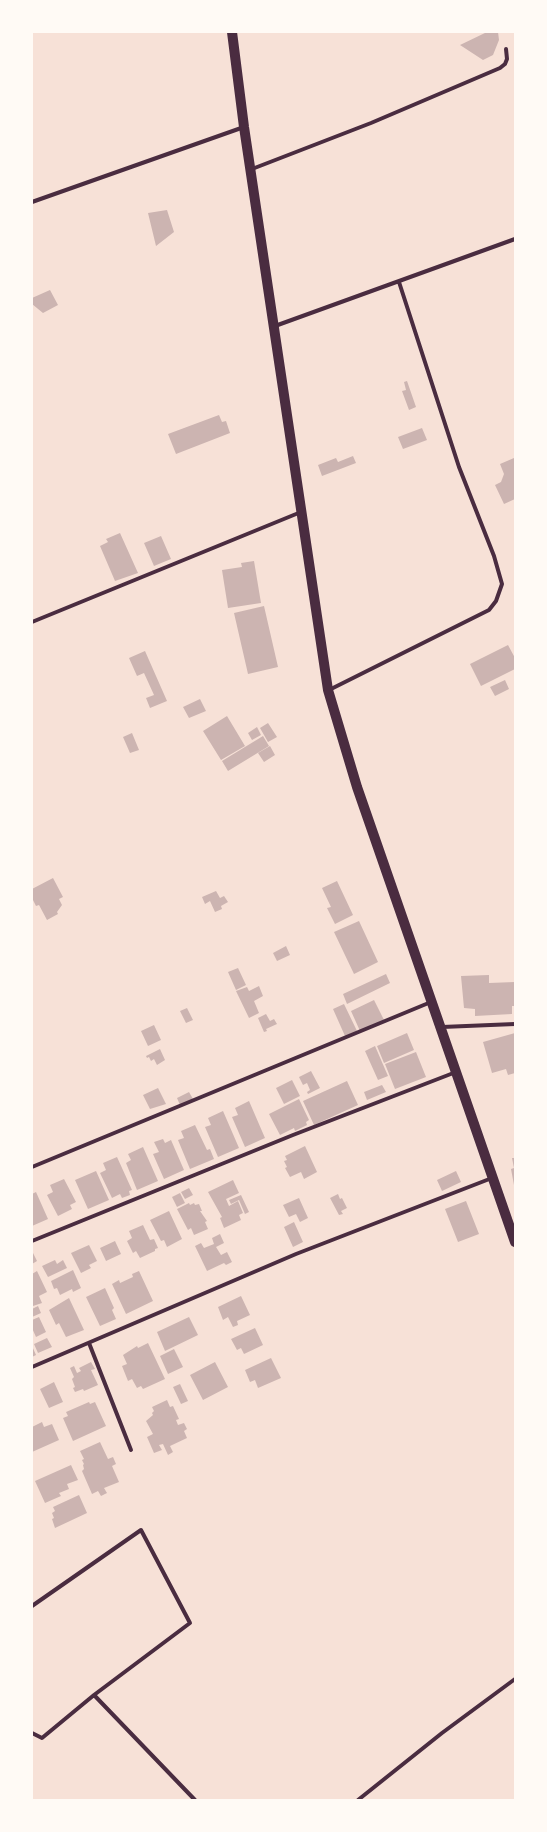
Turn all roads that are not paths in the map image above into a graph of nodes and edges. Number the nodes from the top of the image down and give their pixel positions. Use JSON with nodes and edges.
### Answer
{"nodes":[{"id":1,"x":232,"y":32,"type":"edge"},
{"id":2,"x":506,"y":49,"type":"dead end"},
{"id":3,"x":244,"y":127,"type":"junction"},
{"id":4,"x":251,"y":169,"type":"junction"},
{"id":5,"x":32,"y":202,"type":"edge"},
{"id":6,"x":515,"y":239,"type":"edge"},
{"id":7,"x":399,"y":282,"type":"junction"},
{"id":8,"x":275,"y":326,"type":"junction"},
{"id":9,"x":301,"y":512,"type":"junction"},
{"id":10,"x":32,"y":622,"type":"edge"},
{"id":11,"x":328,"y":690,"type":"junction"},
{"id":12,"x":432,"y":1002,"type":"junction"},
{"id":13,"x":515,"y":1024,"type":"edge"},
{"id":14,"x":442,"y":1027,"type":"junction"},
{"id":15,"x":457,"y":1072,"type":"junction"},
{"id":16,"x":32,"y":1167,"type":"edge"},
{"id":17,"x":492,"y":1178,"type":"junction"},
{"id":18,"x":32,"y":1241,"type":"edge"},
{"id":19,"x":515,"y":1242,"type":"edge"},
{"id":20,"x":89,"y":1343,"type":"junction"},
{"id":21,"x":32,"y":1367,"type":"edge"},
{"id":22,"x":131,"y":1450,"type":"dead end"},
{"id":23,"x":32,"y":1606,"type":"edge"},
{"id":24,"x":515,"y":1679,"type":"edge"},
{"id":25,"x":94,"y":1695,"type":"junction"},
{"id":26,"x":32,"y":1733,"type":"edge"},
{"id":27,"x":195,"y":1800,"type":"edge"},
{"id":28,"x":358,"y":1800,"type":"edge"}],
"edges":[{"from":1,"to":3,"type":"main road"},
{"from":2,"to":4,"type":"street"},
{"from":3,"to":4,"type":"main road"},
{"from":3,"to":5,"type":"street"},
{"from":4,"to":8,"type":"main road"},
{"from":6,"to":7,"type":"street"},
{"from":7,"to":8,"type":"street"},
{"from":7,"to":11,"type":"street"},
{"from":8,"to":9,"type":"main road"},
{"from":9,"to":10,"type":"street"},
{"from":9,"to":11,"type":"main road"},
{"from":11,"to":12,"type":"main road"},
{"from":12,"to":14,"type":"main road"},
{"from":12,"to":16,"type":"street"},
{"from":13,"to":14,"type":"street"},
{"from":14,"to":15,"type":"main road"},
{"from":15,"to":17,"type":"main road"},
{"from":15,"to":18,"type":"street"},
{"from":17,"to":19,"type":"main road"},
{"from":17,"to":20,"type":"street"},
{"from":20,"to":21,"type":"street"},
{"from":20,"to":22,"type":"street"},
{"from":23,"to":25,"type":"street"},
{"from":24,"to":28,"type":"street"},
{"from":25,"to":26,"type":"street"},
{"from":25,"to":27,"type":"street"}]}
